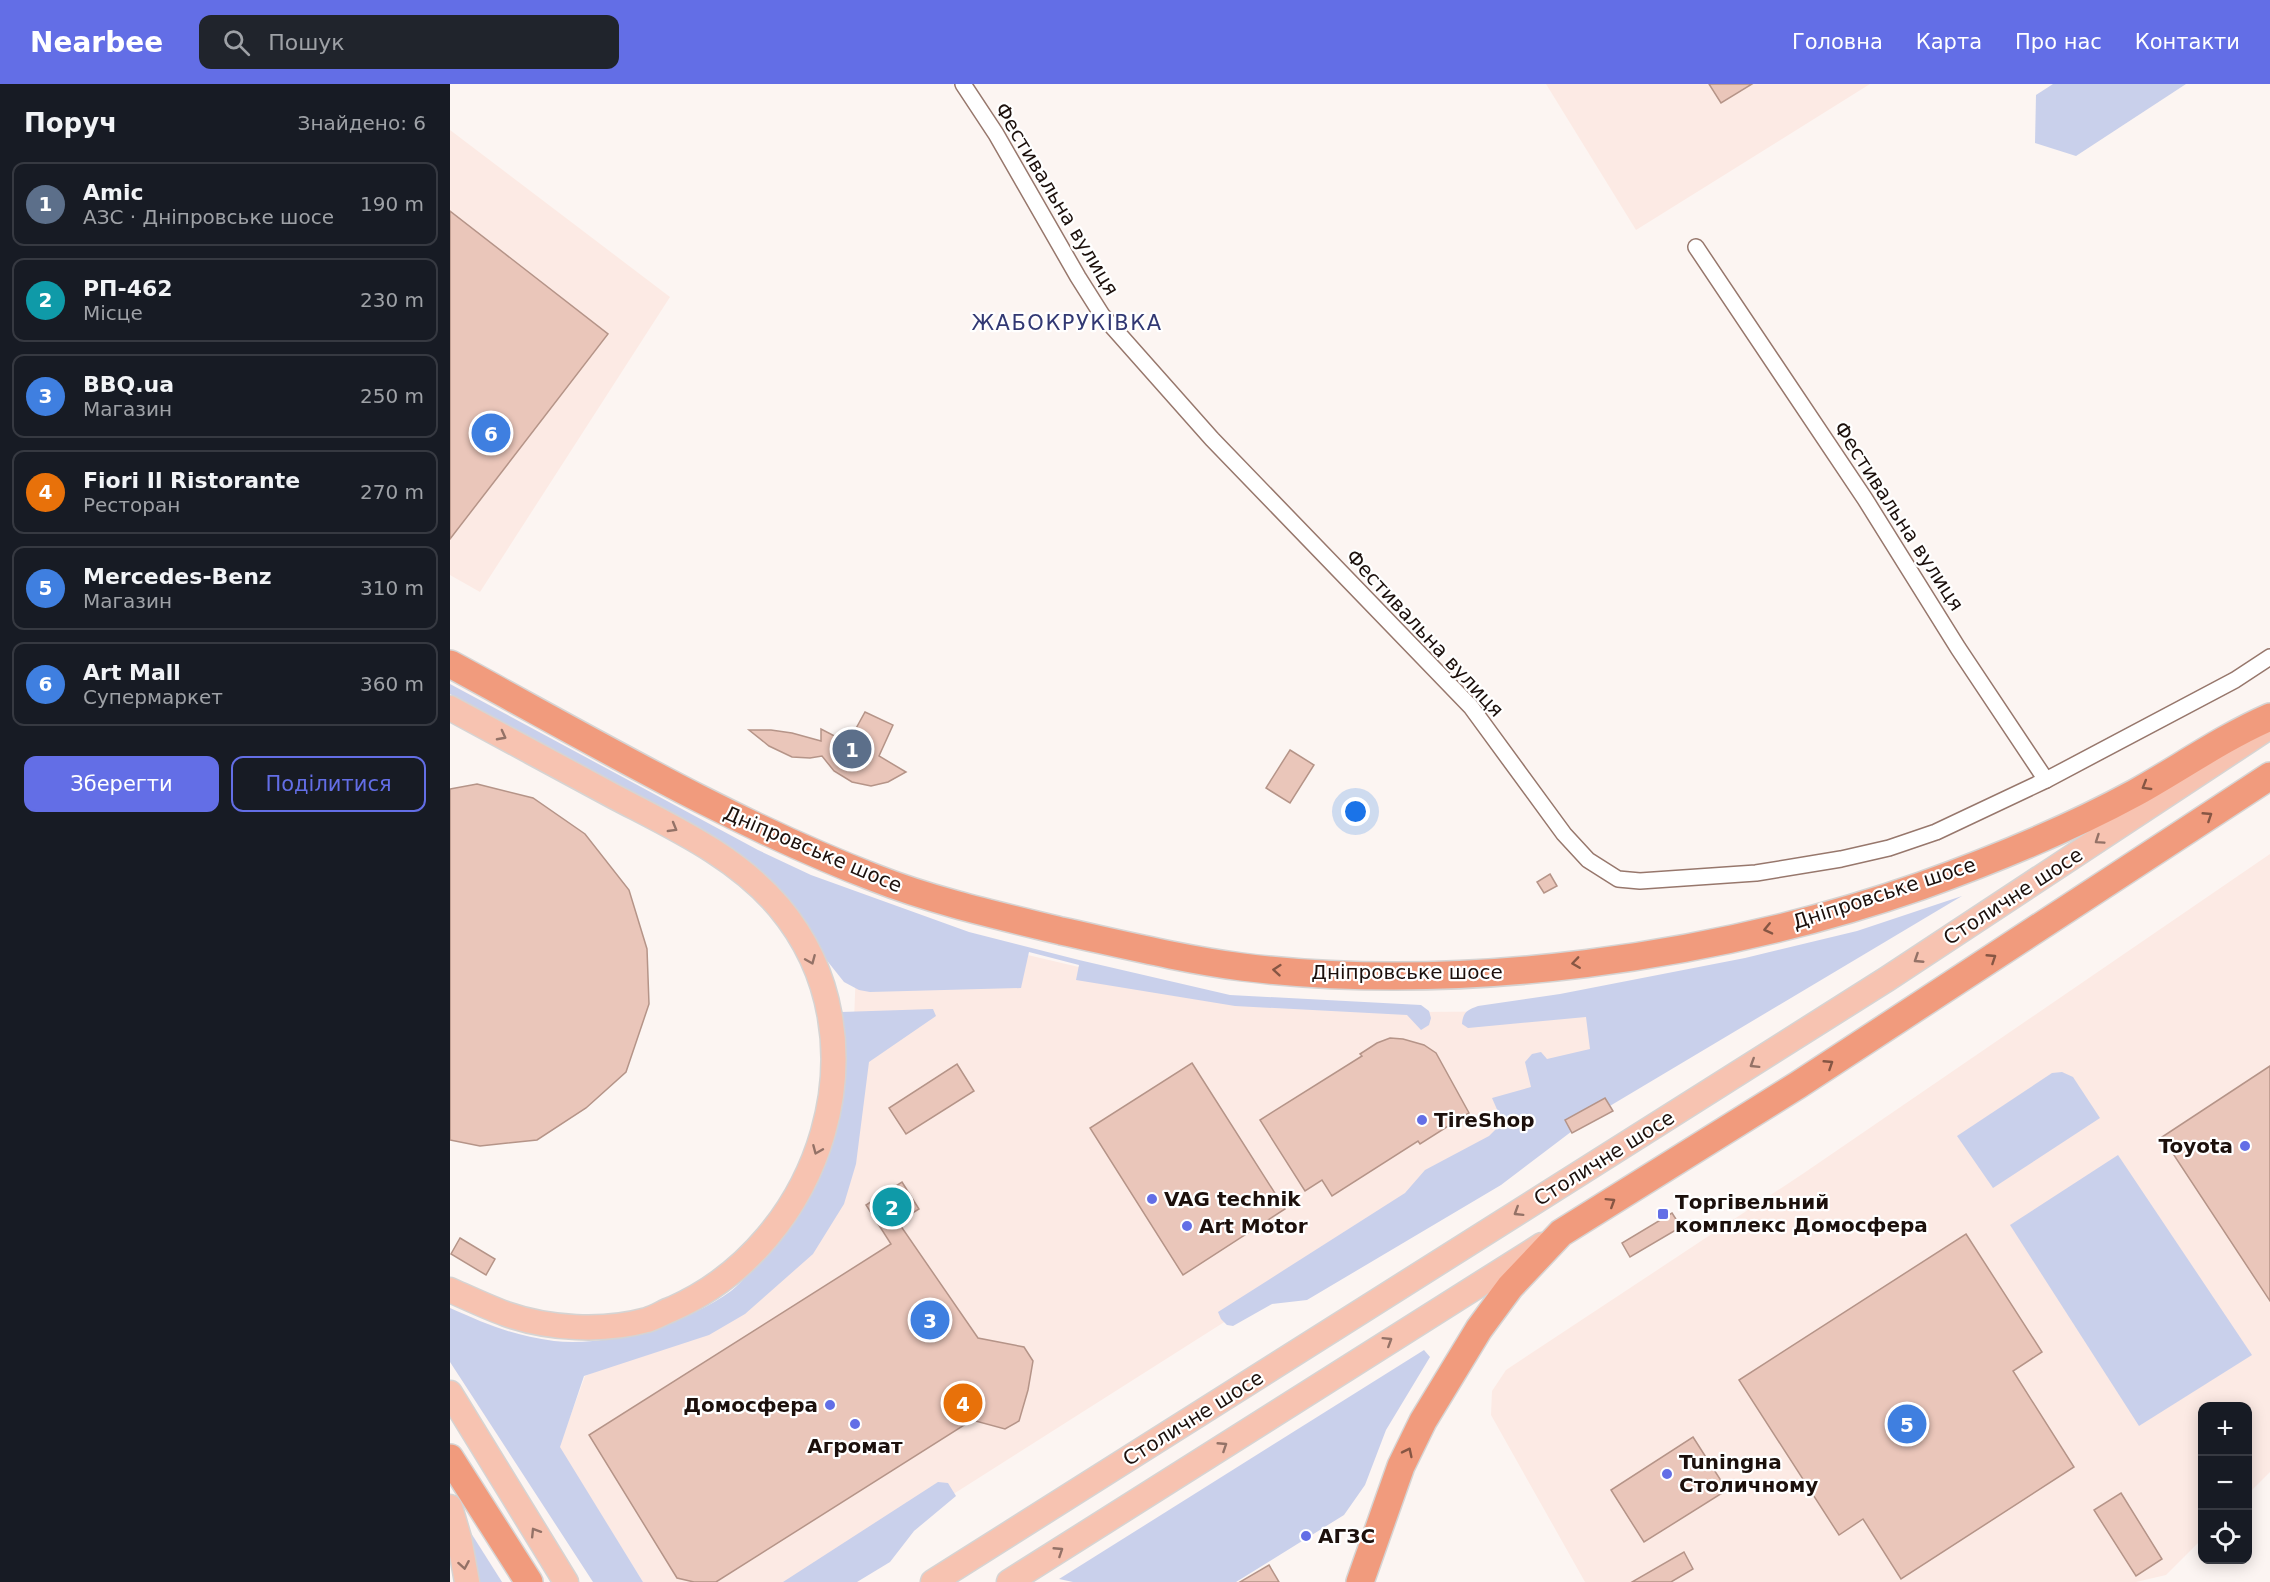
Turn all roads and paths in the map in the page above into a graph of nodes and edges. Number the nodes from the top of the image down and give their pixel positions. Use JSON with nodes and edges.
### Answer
{"nodes":[{"id":1,"x":963,"y":84,"type":"edge"},
{"id":2,"x":1696,"y":247,"type":"dead end"},
{"id":3,"x":2270,"y":657,"type":"edge"},
{"id":4,"x":450,"y":664,"type":"edge"},
{"id":5,"x":450,"y":708,"type":"edge"},
{"id":6,"x":2270,"y":717,"type":"edge"},
{"id":7,"x":2270,"y":726,"type":"edge"},
{"id":8,"x":2270,"y":776,"type":"edge"},
{"id":9,"x":2046,"y":780,"type":"junction"},
{"id":10,"x":1561,"y":1233,"type":"junction"},
{"id":11,"x":450,"y":1290,"type":"edge"},
{"id":12,"x":450,"y":1393,"type":"edge"},
{"id":13,"x":450,"y":1458,"type":"edge"},
{"id":14,"x":450,"y":1507,"type":"edge"},
{"id":15,"x":467,"y":1582,"type":"edge"},
{"id":16,"x":529,"y":1582,"type":"edge"},
{"id":17,"x":566,"y":1582,"type":"edge"},
{"id":18,"x":933,"y":1582,"type":"edge"},
{"id":19,"x":1009,"y":1582,"type":"edge"},
{"id":20,"x":1360,"y":1582,"type":"edge"}],
"edges":[{"from":1,"to":9,"type":"street","name":"Фестивальна вулиця"},
{"from":2,"to":9,"type":"street","name":"Фестивальна вулиця"},
{"from":3,"to":9,"type":"street","name":"Фестивальна вулиця"},
{"from":6,"to":4,"type":"highway","name":"Дніпровське шосе","one_way":true},
{"from":5,"to":11,"type":"main road","name":"Дніпровське шосе","one_way":true},
{"from":7,"to":18,"type":"main road","name":"Столичне шосе","one_way":true},
{"from":10,"to":8,"type":"highway","name":"Столичне шосе","one_way":true},
{"from":19,"to":10,"type":"main road","name":"Столичне шосе","one_way":true},
{"from":20,"to":10,"type":"highway","one_way":true},
{"from":17,"to":12,"type":"main road","one_way":true},
{"from":13,"to":16,"type":"highway"},
{"from":14,"to":15,"type":"main road","one_way":true}]}
